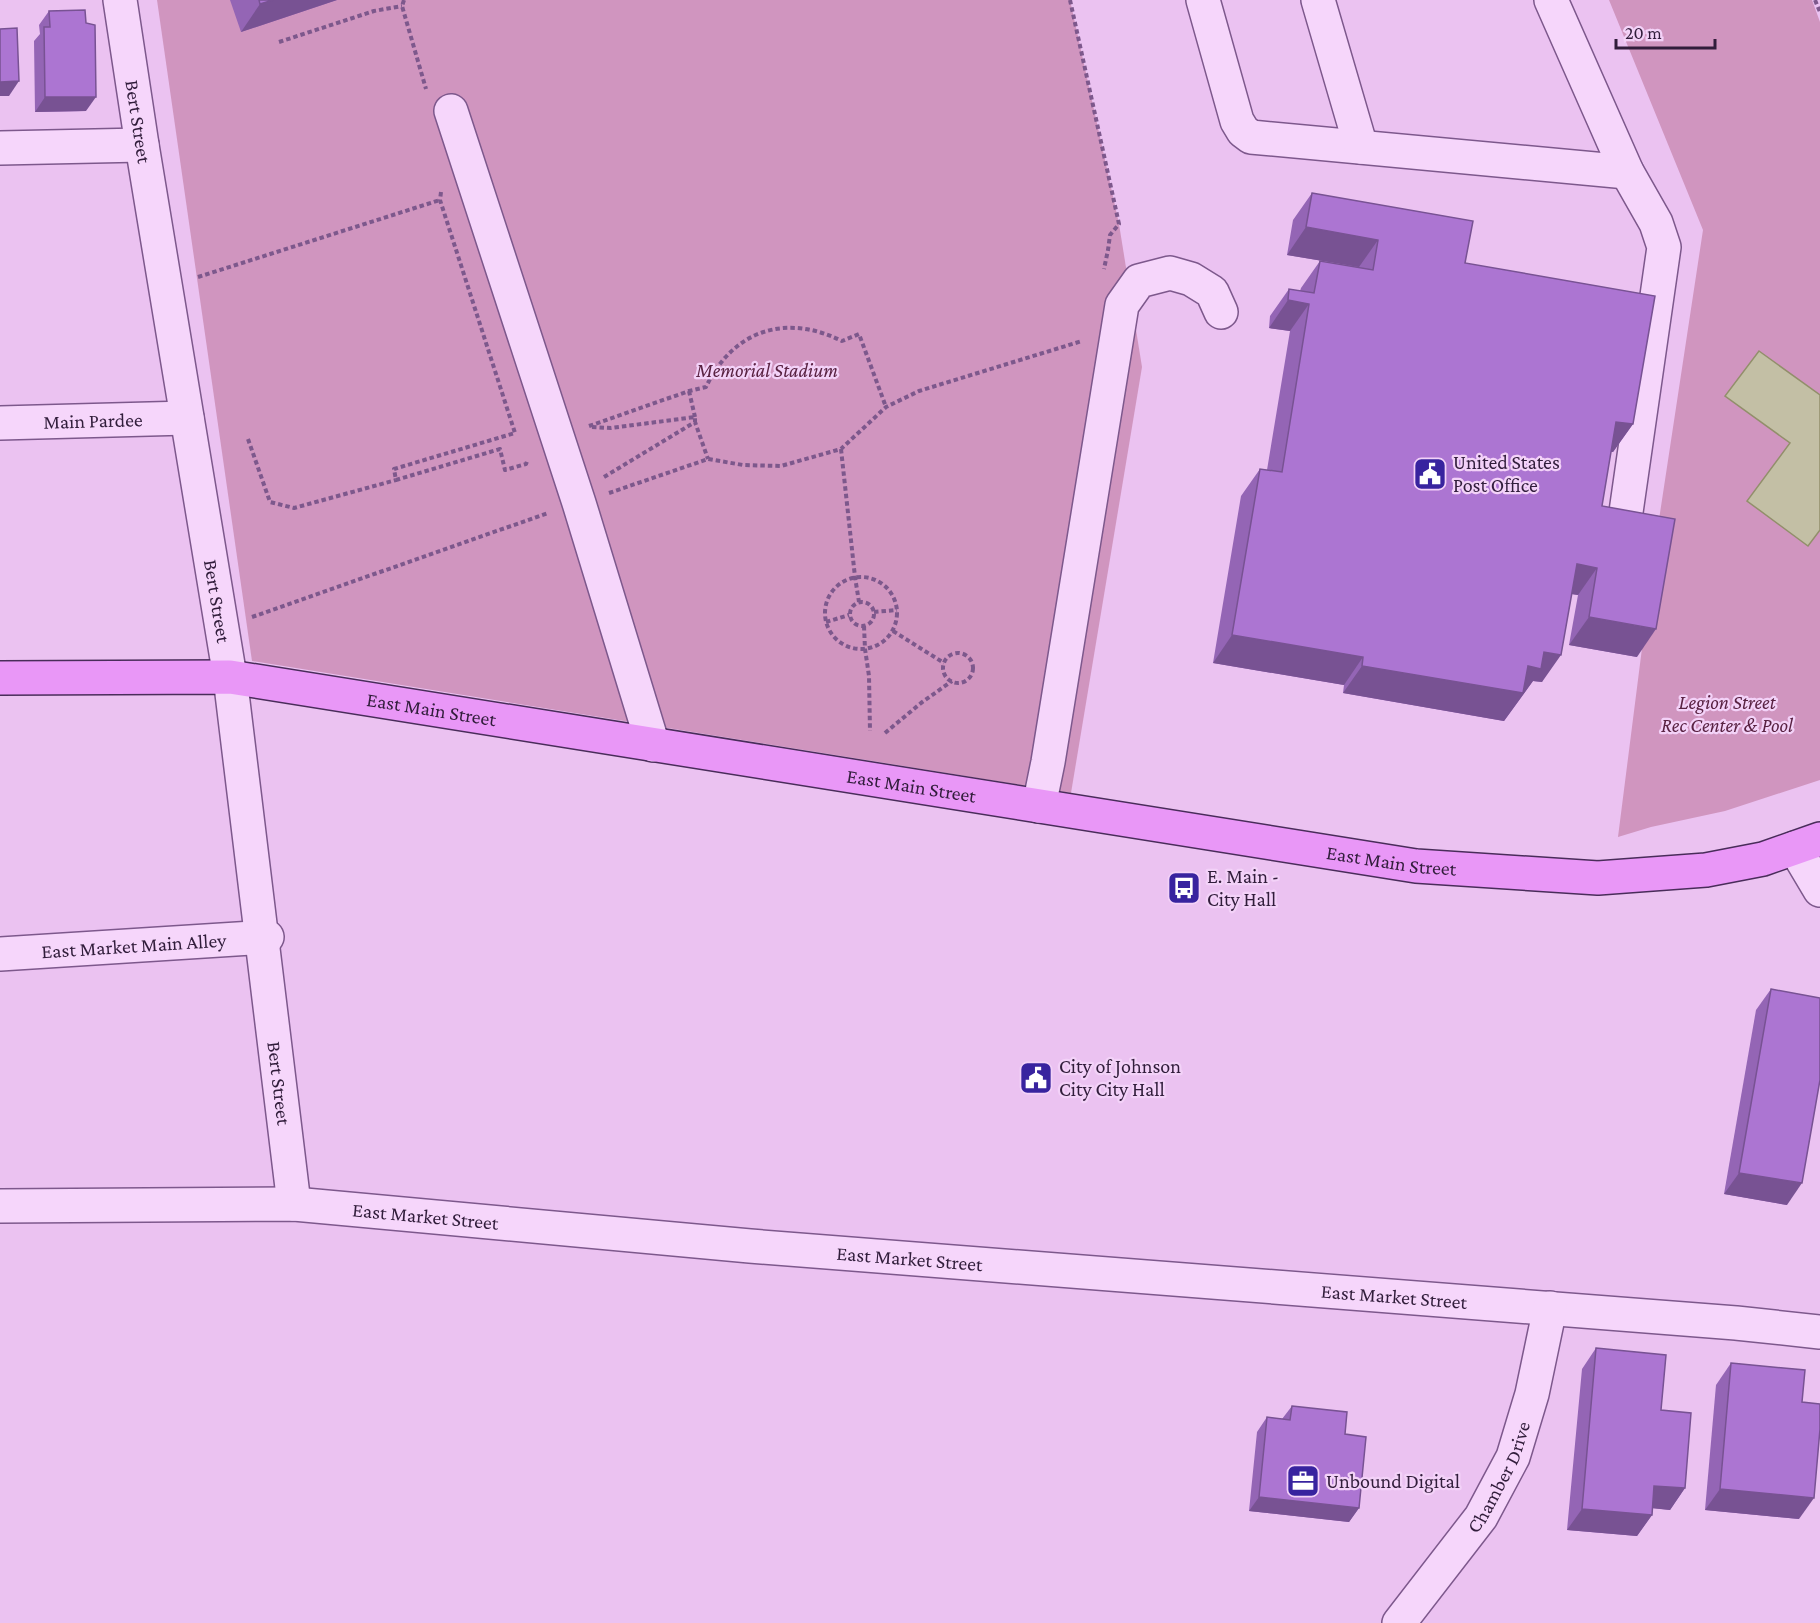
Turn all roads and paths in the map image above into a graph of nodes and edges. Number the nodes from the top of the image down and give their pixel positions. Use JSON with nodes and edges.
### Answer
{"nodes":[{"id":1,"x":120,"y":0,"type":"edge"},
{"id":2,"x":1203,"y":0,"type":"edge"},
{"id":3,"x":1318,"y":0,"type":"edge"},
{"id":4,"x":1551,"y":0,"type":"edge"},
{"id":5,"x":1815,"y":0,"type":"edge"},
{"id":6,"x":402,"y":6,"type":"dead end"},
{"id":7,"x":1820,"y":12,"type":"edge"},
{"id":8,"x":279,"y":42,"type":"dead end"},
{"id":9,"x":451,"y":111,"type":"dead end"},
{"id":10,"x":142,"y":145,"type":"junction"},
{"id":11,"x":1361,"y":147,"type":"junction"},
{"id":12,"x":0,"y":148,"type":"edge"},
{"id":13,"x":1627,"y":172,"type":"junction"},
{"id":14,"x":441,"y":185,"type":"dead end"},
{"id":15,"x":440,"y":200,"type":"junction"},
{"id":16,"x":196,"y":277,"type":"dead end"},
{"id":17,"x":1221,"y":312,"type":"dead end"},
{"id":18,"x":1115,"y":344,"type":"junction"},
{"id":19,"x":689,"y":391,"type":"junction"},
{"id":20,"x":886,"y":407,"type":"junction"},
{"id":21,"x":187,"y":418,"type":"junction"},
{"id":22,"x":695,"y":420,"type":"junction"},
{"id":23,"x":0,"y":423,"type":"edge"},
{"id":24,"x":248,"y":438,"type":"dead end"},
{"id":25,"x":841,"y":449,"type":"junction"},
{"id":26,"x":708,"y":459,"type":"junction"},
{"id":27,"x":505,"y":470,"type":"dead end"},
{"id":28,"x":396,"y":480,"type":"junction"},
{"id":29,"x":593,"y":493,"type":"junction"},
{"id":30,"x":1626,"y":512,"type":"edge"},
{"id":31,"x":855,"y":577,"type":"junction"},
{"id":32,"x":860,"y":602,"type":"junction"},
{"id":33,"x":898,"y":610,"type":"junction"},
{"id":34,"x":874,"y":612,"type":"junction"},
{"id":35,"x":849,"y":615,"type":"junction"},
{"id":36,"x":251,"y":618,"type":"dead end"},
{"id":37,"x":826,"y":622,"type":"junction"},
{"id":38,"x":864,"y":626,"type":"junction"},
{"id":39,"x":893,"y":631,"type":"junction"},
{"id":40,"x":865,"y":649,"type":"junction"},
{"id":41,"x":944,"y":663,"type":"junction"},
{"id":42,"x":0,"y":678,"type":"edge"},
{"id":43,"x":230,"y":678,"type":"junction"},
{"id":44,"x":952,"y":681,"type":"junction"},
{"id":45,"x":870,"y":731,"type":"dead end"},
{"id":46,"x":885,"y":733,"type":"dead end"},
{"id":47,"x":653,"y":745,"type":"junction"},
{"id":48,"x":1039,"y":806,"type":"junction"},
{"id":49,"x":1807,"y":844,"type":"edge"},
{"id":50,"x":1820,"y":890,"type":"edge"},
{"id":51,"x":264,"y":937,"type":"junction"},
{"id":52,"x":0,"y":954,"type":"edge"},
{"id":53,"x":294,"y":1204,"type":"junction"},
{"id":54,"x":0,"y":1206,"type":"edge"},
{"id":55,"x":1550,"y":1308,"type":"junction"},
{"id":56,"x":1820,"y":1332,"type":"edge"},
{"id":57,"x":1399,"y":1623,"type":"edge"}],
"edges":[{"from":1,"to":10,"type":"street","name":"Bert Street"},
{"from":2,"to":11,"type":"street"},
{"from":3,"to":11,"type":"street"},
{"from":4,"to":13,"type":"street"},
{"from":5,"to":7,"type":"path"},
{"from":6,"to":8,"type":"path"},
{"from":9,"to":29,"type":"street"},
{"from":10,"to":12,"type":"street"},
{"from":10,"to":21,"type":"street","name":"Bert Street"},
{"from":11,"to":13,"type":"street"},
{"from":13,"to":30,"type":"street"},
{"from":14,"to":15,"type":"path"},
{"from":15,"to":16,"type":"path"},
{"from":15,"to":28,"type":"path"},
{"from":17,"to":18,"type":"street"},
{"from":18,"to":20,"type":"path"},
{"from":18,"to":48,"type":"street"},
{"from":19,"to":20,"type":"path"},
{"from":19,"to":22,"type":"path"},
{"from":19,"to":22,"type":"path"},
{"from":20,"to":25,"type":"path"},
{"from":21,"to":23,"type":"street","name":"Main Pardee"},
{"from":21,"to":43,"type":"street","name":"Bert Street"},
{"from":22,"to":26,"type":"path"},
{"from":22,"to":29,"type":"path"},
{"from":24,"to":28,"type":"path"},
{"from":25,"to":26,"type":"path"},
{"from":25,"to":31,"type":"path"},
{"from":26,"to":29,"type":"path"},
{"from":27,"to":28,"type":"path"},
{"from":29,"to":36,"type":"path"},
{"from":29,"to":47,"type":"street"},
{"from":31,"to":32,"type":"path"},
{"from":31,"to":33,"type":"path"},
{"from":31,"to":37,"type":"path"},
{"from":32,"to":34,"type":"path"},
{"from":32,"to":35,"type":"path"},
{"from":33,"to":34,"type":"path"},
{"from":33,"to":39,"type":"path"},
{"from":34,"to":38,"type":"path"},
{"from":35,"to":37,"type":"path"},
{"from":35,"to":38,"type":"path"},
{"from":37,"to":40,"type":"path"},
{"from":38,"to":40,"type":"path"},
{"from":39,"to":40,"type":"path"},
{"from":39,"to":41,"type":"path"},
{"from":40,"to":45,"type":"path"},
{"from":41,"to":44,"type":"path"},
{"from":41,"to":44,"type":"path"},
{"from":42,"to":43,"type":"main road","name":"East Main Street"},
{"from":43,"to":47,"type":"main road","name":"East Main Street"},
{"from":43,"to":51,"type":"street","name":"Bert Street"},
{"from":44,"to":46,"type":"path"},
{"from":47,"to":48,"type":"main road","name":"East Main Street"},
{"from":48,"to":49,"type":"main road","name":"East Main Street"},
{"from":49,"to":50,"type":"street"},
{"from":51,"to":52,"type":"street","name":"East Market Main Alley"},
{"from":51,"to":53,"type":"street","name":"Bert Street"},
{"from":53,"to":54,"type":"street","name":"East Market Street"},
{"from":53,"to":55,"type":"street","name":"East Market Street"},
{"from":55,"to":56,"type":"street","name":"East Market Street"},
{"from":55,"to":57,"type":"street","name":"Chamber Drive"}]}
